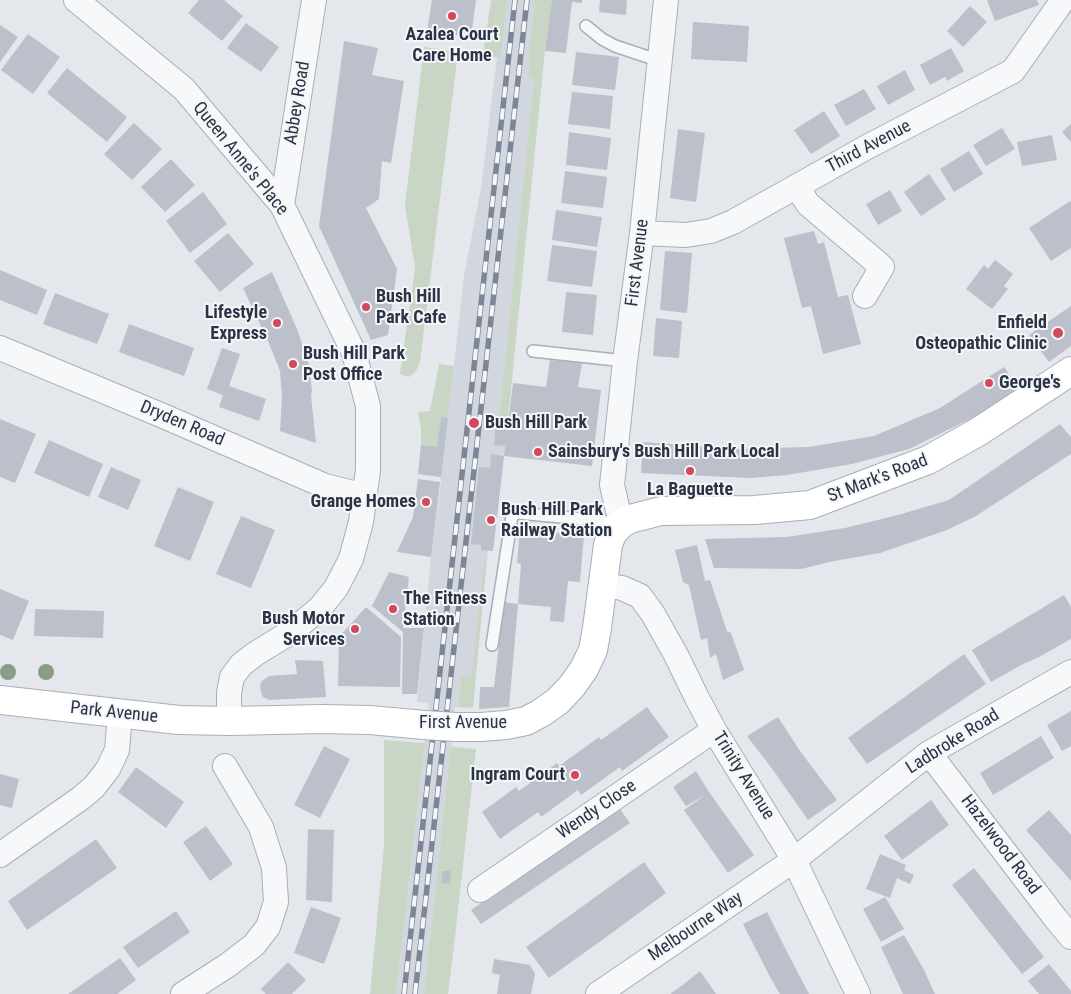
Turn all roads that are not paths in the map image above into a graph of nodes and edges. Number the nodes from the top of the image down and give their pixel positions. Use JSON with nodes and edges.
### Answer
{"nodes":[{"id":1,"x":76,"y":0,"type":"edge"},
{"id":2,"x":314,"y":0,"type":"edge"},
{"id":3,"x":666,"y":0,"type":"edge"},
{"id":4,"x":1063,"y":0,"type":"edge"},
{"id":5,"x":586,"y":26,"type":"dead end"},
{"id":6,"x":660,"y":62,"type":"junction"},
{"id":7,"x":797,"y":187,"type":"junction"},
{"id":8,"x":282,"y":205,"type":"junction"},
{"id":9,"x":642,"y":233,"type":"junction"},
{"id":10,"x":865,"y":296,"type":"dead end"},
{"id":11,"x":0,"y":348,"type":"edge"},
{"id":12,"x":533,"y":351,"type":"dead end"},
{"id":13,"x":625,"y":361,"type":"junction"},
{"id":14,"x":1071,"y":371,"type":"edge"},
{"id":15,"x":365,"y":496,"type":"junction"},
{"id":16,"x":621,"y":524,"type":"junction"},
{"id":17,"x":603,"y":585,"type":"junction"},
{"id":18,"x":492,"y":645,"type":"dead end"},
{"id":19,"x":1071,"y":672,"type":"edge"},
{"id":20,"x":0,"y":700,"type":"edge"},
{"id":21,"x":120,"y":713,"type":"junction"},
{"id":22,"x":229,"y":721,"type":"junction"},
{"id":23,"x":714,"y":730,"type":"junction"},
{"id":24,"x":930,"y":753,"type":"junction"},
{"id":25,"x":226,"y":766,"type":"dead end"},
{"id":26,"x":0,"y":855,"type":"edge"},
{"id":27,"x":794,"y":860,"type":"junction"},
{"id":28,"x":480,"y":890,"type":"dead end"},
{"id":29,"x":1071,"y":937,"type":"edge"},
{"id":30,"x":183,"y":994,"type":"edge"},
{"id":31,"x":598,"y":994,"type":"edge"},
{"id":32,"x":858,"y":994,"type":"edge"}],
"edges":[{"from":1,"to":8,"type":"street","name":"Queen Anne's Place"},
{"from":2,"to":8,"type":"street","name":"Abbey Road"},
{"from":3,"to":6,"type":"street","name":"First Avenue"},
{"from":4,"to":7,"type":"street","name":"Third Avenue"},
{"from":5,"to":6,"type":"lane"},
{"from":6,"to":9,"type":"street","name":"First Avenue"},
{"from":7,"to":9,"type":"street","name":"Third Avenue"},
{"from":7,"to":10,"type":"street"},
{"from":8,"to":15,"type":"street","name":"Queen Anne's Place"},
{"from":9,"to":13,"type":"street","name":"First Avenue"},
{"from":11,"to":15,"type":"street","name":"Dryden Road"},
{"from":12,"to":13,"type":"lane"},
{"from":13,"to":16,"type":"street","name":"First Avenue"},
{"from":14,"to":16,"type":"street","name":"St Mark's Road"},
{"from":15,"to":22,"type":"street","name":"Queen Anne's Place"},
{"from":16,"to":17,"type":"street","name":"First Avenue"},
{"from":16,"to":18,"type":"lane"},
{"from":17,"to":22,"type":"street","name":"First Avenue","bridge":true},
{"from":17,"to":23,"type":"street","name":"Trinity Avenue"},
{"from":19,"to":24,"type":"street","name":"Ladbroke Road"},
{"from":20,"to":21,"type":"street","name":"Park Avenue"},
{"from":21,"to":22,"type":"street","name":"Park Avenue"},
{"from":21,"to":26,"type":"street"},
{"from":23,"to":27,"type":"street","name":"Trinity Avenue"},
{"from":23,"to":28,"type":"street","name":"Wendy Close"},
{"from":24,"to":27,"type":"street","name":"Ladbroke Road"},
{"from":24,"to":29,"type":"street","name":"Hazelwood Road"},
{"from":25,"to":30,"type":"street"},
{"from":27,"to":31,"type":"street","name":"Melbourne Way"},
{"from":27,"to":32,"type":"street","name":"Trinity Avenue"}]}
